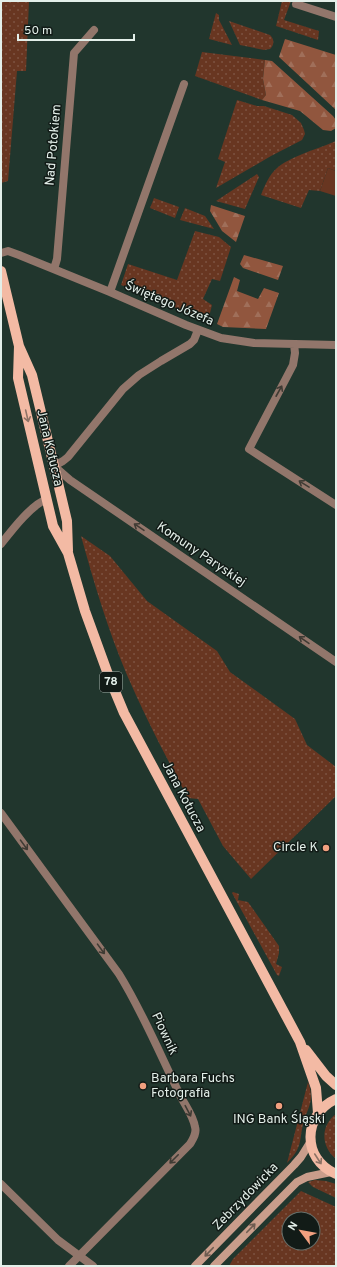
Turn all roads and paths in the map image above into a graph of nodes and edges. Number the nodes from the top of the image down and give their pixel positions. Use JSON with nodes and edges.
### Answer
{"nodes":[{"id":1,"x":296,"y":4,"type":"dead end"},
{"id":2,"x":336,"y":17,"type":"edge"},
{"id":3,"x":94,"y":30,"type":"dead end"},
{"id":4,"x":184,"y":84,"type":"dead end"},
{"id":5,"x":1,"y":253,"type":"edge"},
{"id":6,"x":54,"y":269,"type":"junction"},
{"id":7,"x":1,"y":271,"type":"edge"},
{"id":8,"x":110,"y":292,"type":"junction"},
{"id":9,"x":198,"y":330,"type":"junction"},
{"id":10,"x":294,"y":344,"type":"junction"},
{"id":11,"x":336,"y":345,"type":"edge"},
{"id":12,"x":19,"y":346,"type":"junction"},
{"id":13,"x":54,"y":466,"type":"junction"},
{"id":14,"x":47,"y":499,"type":"junction"},
{"id":15,"x":336,"y":505,"type":"edge"},
{"id":16,"x":1,"y":544,"type":"edge"},
{"id":17,"x":68,"y":553,"type":"junction"},
{"id":18,"x":336,"y":662,"type":"edge"},
{"id":19,"x":1,"y":813,"type":"edge"},
{"id":20,"x":300,"y":1042,"type":"junction"},
{"id":21,"x":336,"y":1085,"type":"edge"},
{"id":22,"x":336,"y":1099,"type":"edge"},
{"id":23,"x":318,"y":1113,"type":"junction"},
{"id":24,"x":311,"y":1141,"type":"junction"},
{"id":25,"x":334,"y":1173,"type":"edge"},
{"id":26,"x":1,"y":1184,"type":"edge"},
{"id":27,"x":80,"y":1256,"type":"junction"},
{"id":28,"x":69,"y":1266,"type":"edge"},
{"id":29,"x":93,"y":1266,"type":"edge"},
{"id":30,"x":195,"y":1266,"type":"edge"},
{"id":31,"x":214,"y":1266,"type":"edge"}],
"edges":[{"from":1,"to":2,"type":"street"},
{"from":3,"to":6,"type":"street","name":"Nad Potokiem"},
{"from":4,"to":8,"type":"street"},
{"from":5,"to":6,"type":"street","name":"Świętego Józefa"},
{"from":6,"to":8,"type":"street","name":"Świętego Józefa"},
{"from":7,"to":12,"type":"main road","name":"Jana Kotucza","number":"78"},
{"from":8,"to":9,"type":"street","name":"Świętego Józefa"},
{"from":9,"to":10,"type":"street","name":"Świętego Józefa"},
{"from":9,"to":13,"type":"street"},
{"from":10,"to":11,"type":"street","name":"Świętego Józefa"},
{"from":15,"to":10,"type":"street","one_way":true},
{"from":12,"to":13,"type":"main road","name":"Jana Kotucza","number":"78"},
{"from":12,"to":14,"type":"main road","name":"Jana Kotucza","number":"78","one_way":true},
{"from":13,"to":17,"type":"main road","name":"Jana Kotucza","number":"78"},
{"from":18,"to":13,"type":"street","name":"Komuny Paryskiej","one_way":true},
{"from":14,"to":16,"type":"street"},
{"from":14,"to":17,"type":"main road","name":"Jana Kotucza","number":"78"},
{"from":17,"to":20,"type":"main road","name":"Jana Kotucza","number":"78"},
{"from":19,"to":27,"type":"street","name":"Piownik","one_way":true},
{"from":20,"to":21,"type":"main road","name":"Jana Kotucza","number":"78"},
{"from":20,"to":23,"type":"main road","name":"Jana Kotucza","number":"78"},
{"from":22,"to":23,"type":"main road"},
{"from":23,"to":24,"type":"main road","number":"78"},
{"from":24,"to":25,"type":"main road","one_way":true},
{"from":24,"to":30,"type":"street","name":"Zebrzydowicka","one_way":true},
{"from":31,"to":25,"type":"street","name":"Zebrzydowicka","one_way":true},
{"from":26,"to":27,"type":"street"},
{"from":27,"to":28,"type":"street","name":"Piownik"},
{"from":27,"to":29,"type":"street"}]}
